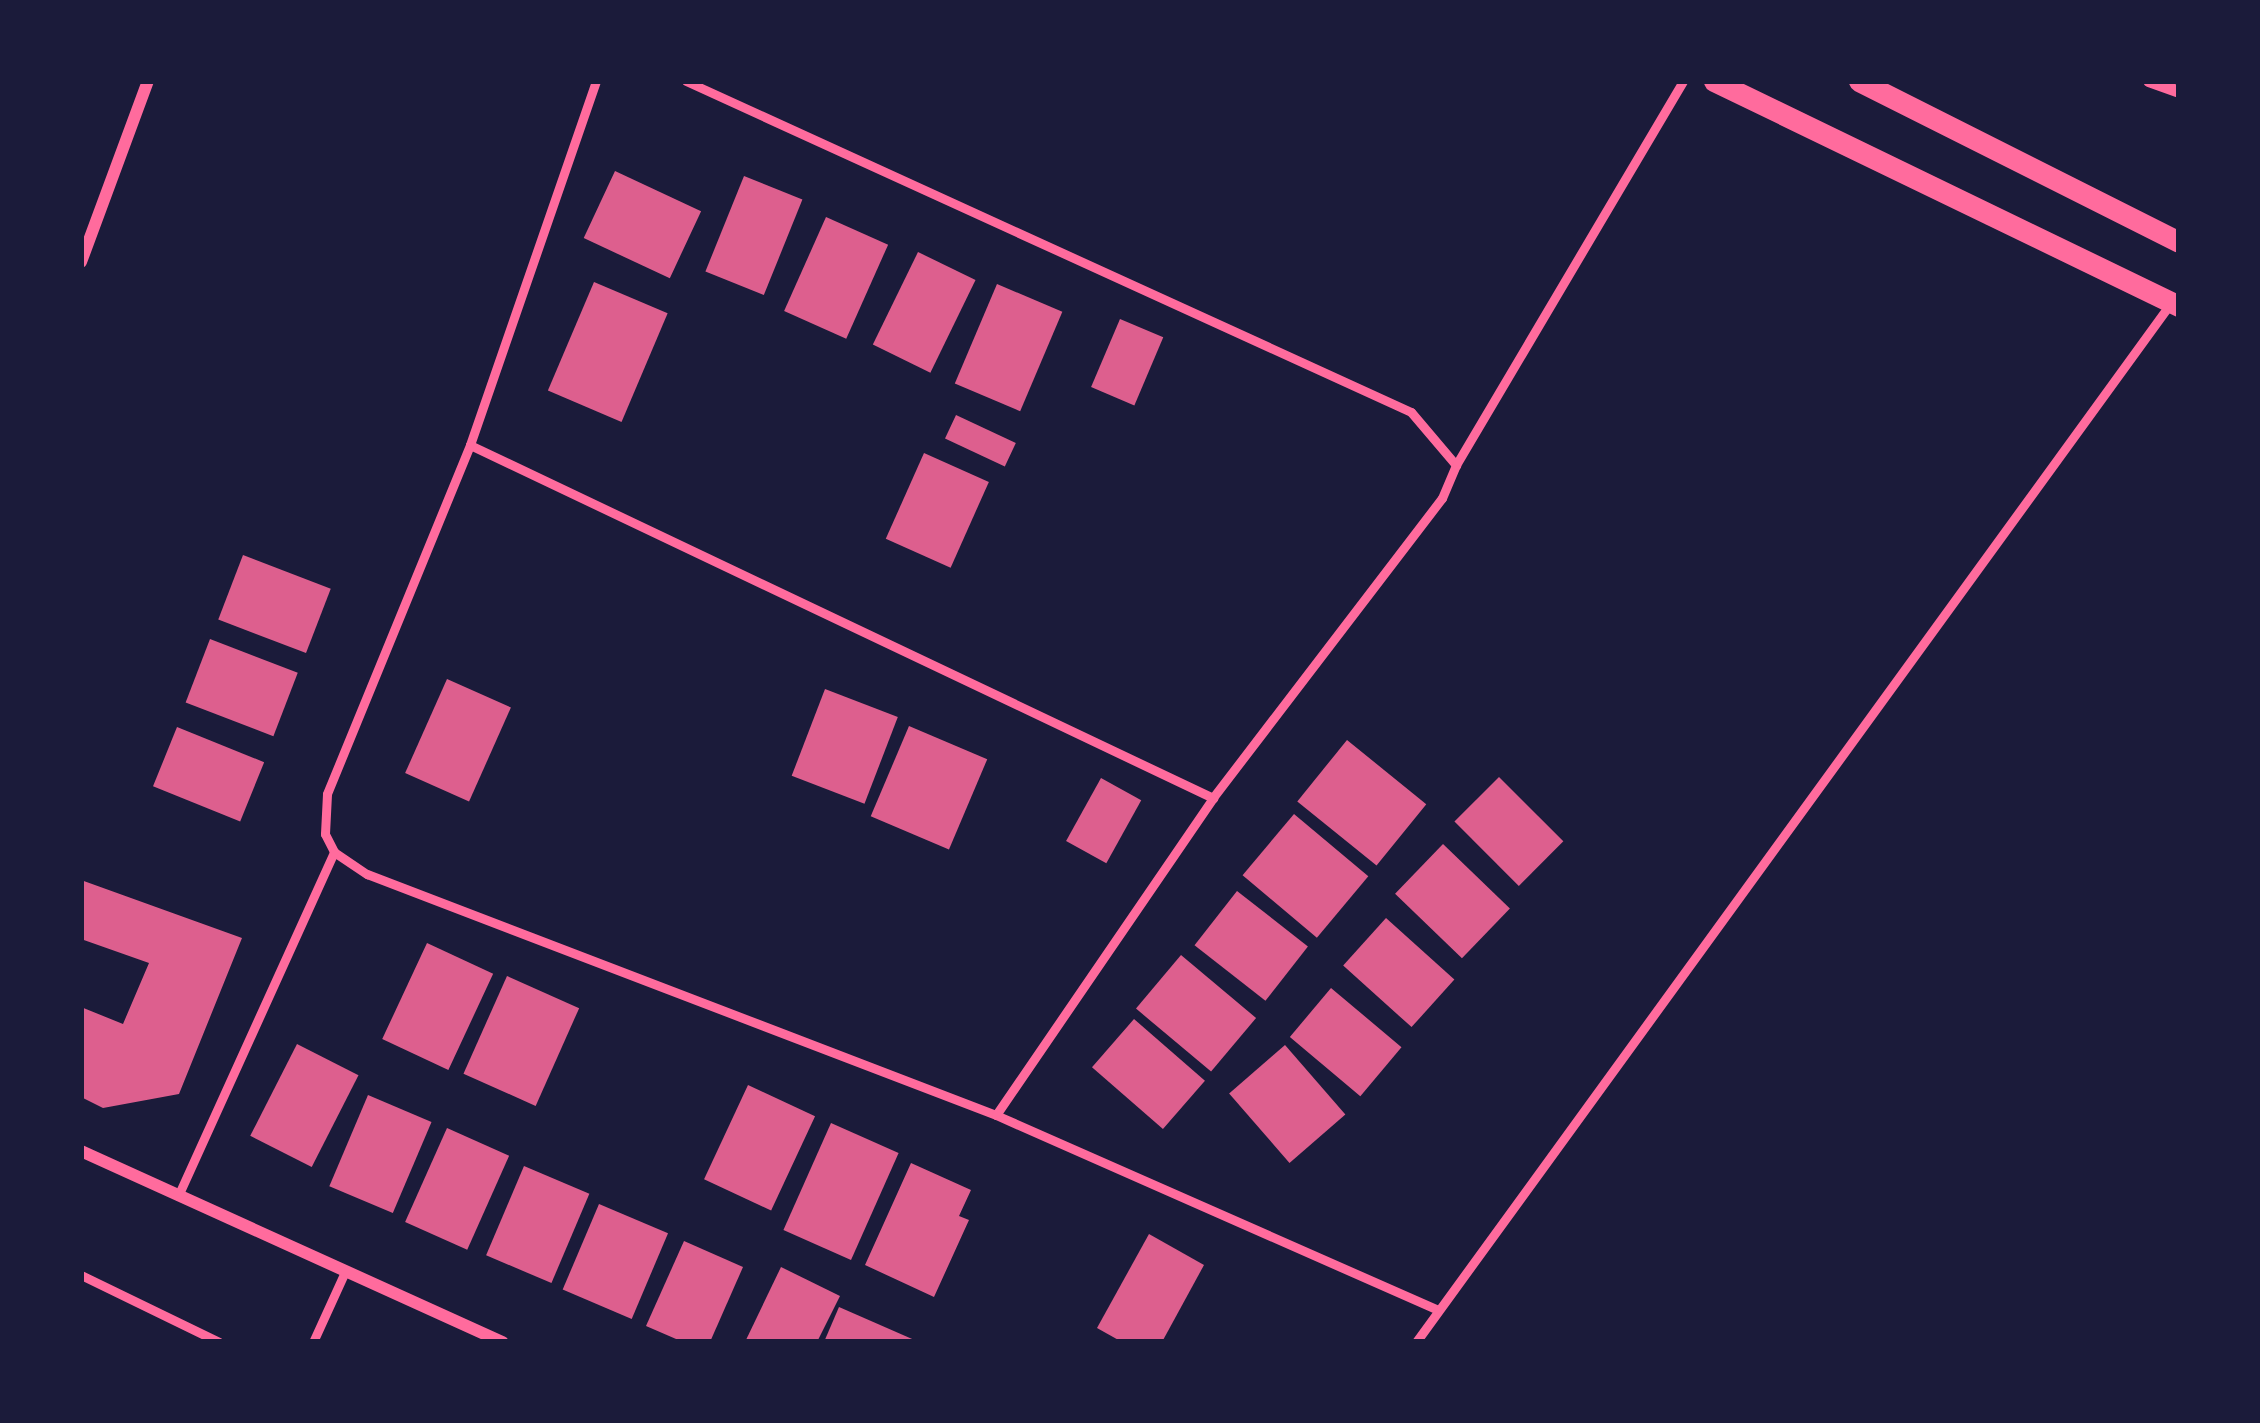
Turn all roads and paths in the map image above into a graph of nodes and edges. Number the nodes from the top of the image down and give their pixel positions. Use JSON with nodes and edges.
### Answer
{"nodes":[{"id":1,"x":148,"y":81,"type":"edge"},
{"id":2,"x":596,"y":81,"type":"edge"},
{"id":3,"x":686,"y":81,"type":"edge"},
{"id":4,"x":1683,"y":81,"type":"edge"},
{"id":5,"x":1714,"y":81,"type":"edge"},
{"id":6,"x":1859,"y":81,"type":"edge"},
{"id":7,"x":2149,"y":81,"type":"edge"},
{"id":8,"x":2179,"y":92,"type":"edge"},
{"id":9,"x":2179,"y":242,"type":"edge"},
{"id":10,"x":81,"y":262,"type":"edge"},
{"id":11,"x":2175,"y":305,"type":"edge"},
{"id":12,"x":470,"y":445,"type":"junction"},
{"id":13,"x":1456,"y":464,"type":"junction"},
{"id":14,"x":1213,"y":798,"type":"junction"},
{"id":15,"x":334,"y":852,"type":"junction"},
{"id":16,"x":996,"y":1114,"type":"junction"},
{"id":17,"x":81,"y":1151,"type":"edge"},
{"id":18,"x":178,"y":1196,"type":"junction"},
{"id":19,"x":344,"y":1274,"type":"junction"},
{"id":20,"x":81,"y":1275,"type":"edge"},
{"id":21,"x":1438,"y":1310,"type":"junction"},
{"id":22,"x":219,"y":1342,"type":"edge"},
{"id":23,"x":313,"y":1342,"type":"edge"},
{"id":24,"x":503,"y":1342,"type":"edge"},
{"id":25,"x":1416,"y":1342,"type":"edge"}],
"edges":[{"from":1,"to":10,"type":"street"},
{"from":2,"to":12,"type":"lane"},
{"from":3,"to":13,"type":"lane"},
{"from":4,"to":13,"type":"lane"},
{"from":5,"to":11,"type":"street"},
{"from":6,"to":9,"type":"street"},
{"from":7,"to":8,"type":"street"},
{"from":11,"to":21,"type":"lane"},
{"from":12,"to":14,"type":"lane"},
{"from":12,"to":15,"type":"lane"},
{"from":13,"to":14,"type":"lane"},
{"from":14,"to":16,"type":"lane"},
{"from":15,"to":16,"type":"lane"},
{"from":15,"to":18,"type":"lane"},
{"from":16,"to":21,"type":"lane"},
{"from":17,"to":18,"type":"street"},
{"from":18,"to":19,"type":"street"},
{"from":19,"to":23,"type":"lane"},
{"from":19,"to":24,"type":"street"},
{"from":20,"to":22,"type":"lane"},
{"from":21,"to":25,"type":"lane"}]}
